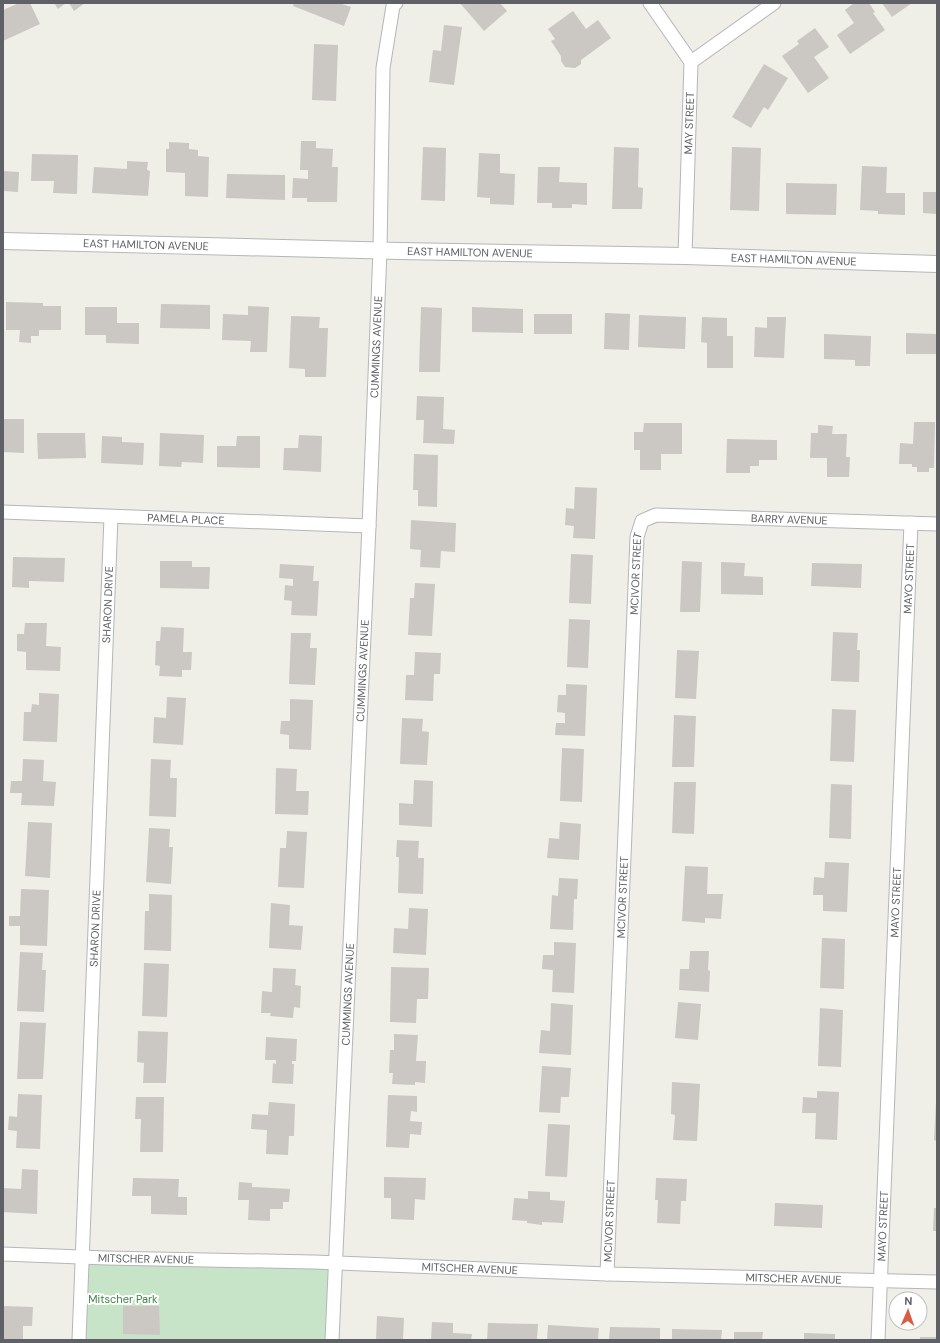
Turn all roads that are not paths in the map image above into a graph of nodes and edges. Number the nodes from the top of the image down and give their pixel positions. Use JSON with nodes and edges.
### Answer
{"nodes":[{"id":1,"x":396,"y":3,"type":"edge"},
{"id":2,"x":650,"y":3,"type":"edge"},
{"id":3,"x":774,"y":3,"type":"edge"},
{"id":4,"x":691,"y":62,"type":"junction"},
{"id":5,"x":3,"y":241,"type":"edge"},
{"id":6,"x":380,"y":250,"type":"junction"},
{"id":7,"x":685,"y":256,"type":"junction"},
{"id":8,"x":937,"y":264,"type":"edge"},
{"id":9,"x":3,"y":512,"type":"edge"},
{"id":10,"x":111,"y":517,"type":"junction"},
{"id":11,"x":642,"y":521,"type":"joint"},
{"id":12,"x":911,"y":523,"type":"junction"},
{"id":13,"x":937,"y":524,"type":"edge"},
{"id":14,"x":370,"y":526,"type":"junction"},
{"id":15,"x":3,"y":1254,"type":"edge"},
{"id":16,"x":83,"y":1257,"type":"junction"},
{"id":17,"x":336,"y":1264,"type":"junction"},
{"id":18,"x":607,"y":1274,"type":"junction"},
{"id":19,"x":880,"y":1280,"type":"junction"},
{"id":20,"x":937,"y":1282,"type":"edge"},
{"id":21,"x":79,"y":1340,"type":"edge"},
{"id":22,"x":332,"y":1340,"type":"edge"},
{"id":23,"x":878,"y":1340,"type":"edge"}],
"edges":[{"from":1,"to":6,"type":"street","name":"CUMMINGS AVENUE"},
{"from":2,"to":4,"type":"street"},
{"from":3,"to":4,"type":"street"},
{"from":4,"to":7,"type":"street","name":"MAY STREET"},
{"from":5,"to":6,"type":"street","name":"EAST HAMILTON AVENUE"},
{"from":6,"to":7,"type":"street","name":"EAST HAMILTON AVENUE"},
{"from":6,"to":14,"type":"street","name":"CUMMINGS AVENUE"},
{"from":7,"to":8,"type":"street","name":"EAST HAMILTON AVENUE"},
{"from":9,"to":10,"type":"street","name":"PAMELA PLACE"},
{"from":10,"to":14,"type":"street","name":"PAMELA PLACE"},
{"from":10,"to":16,"type":"street","name":"SHARON DRIVE"},
{"from":11,"to":12,"type":"street","name":"BARRY AVENUE"},
{"from":11,"to":18,"type":"street","name":"MCIVOR STREET"},
{"from":12,"to":13,"type":"street","name":"BARRY AVENUE"},
{"from":12,"to":19,"type":"street","name":"MAYO STREET"},
{"from":14,"to":17,"type":"street","name":"CUMMINGS AVENUE"},
{"from":15,"to":16,"type":"street","name":"MITSCHER AVENUE"},
{"from":16,"to":17,"type":"street","name":"MITSCHER AVENUE"},
{"from":16,"to":21,"type":"street","name":"SHARON DRIVE"},
{"from":17,"to":18,"type":"street","name":"MITSCHER AVENUE"},
{"from":17,"to":22,"type":"street","name":"CUMMINGS AVENUE"},
{"from":18,"to":19,"type":"street","name":"MITSCHER AVENUE"},
{"from":19,"to":20,"type":"street","name":"MITSCHER AVENUE"},
{"from":19,"to":23,"type":"street","name":"MAYO STREET"}]}
